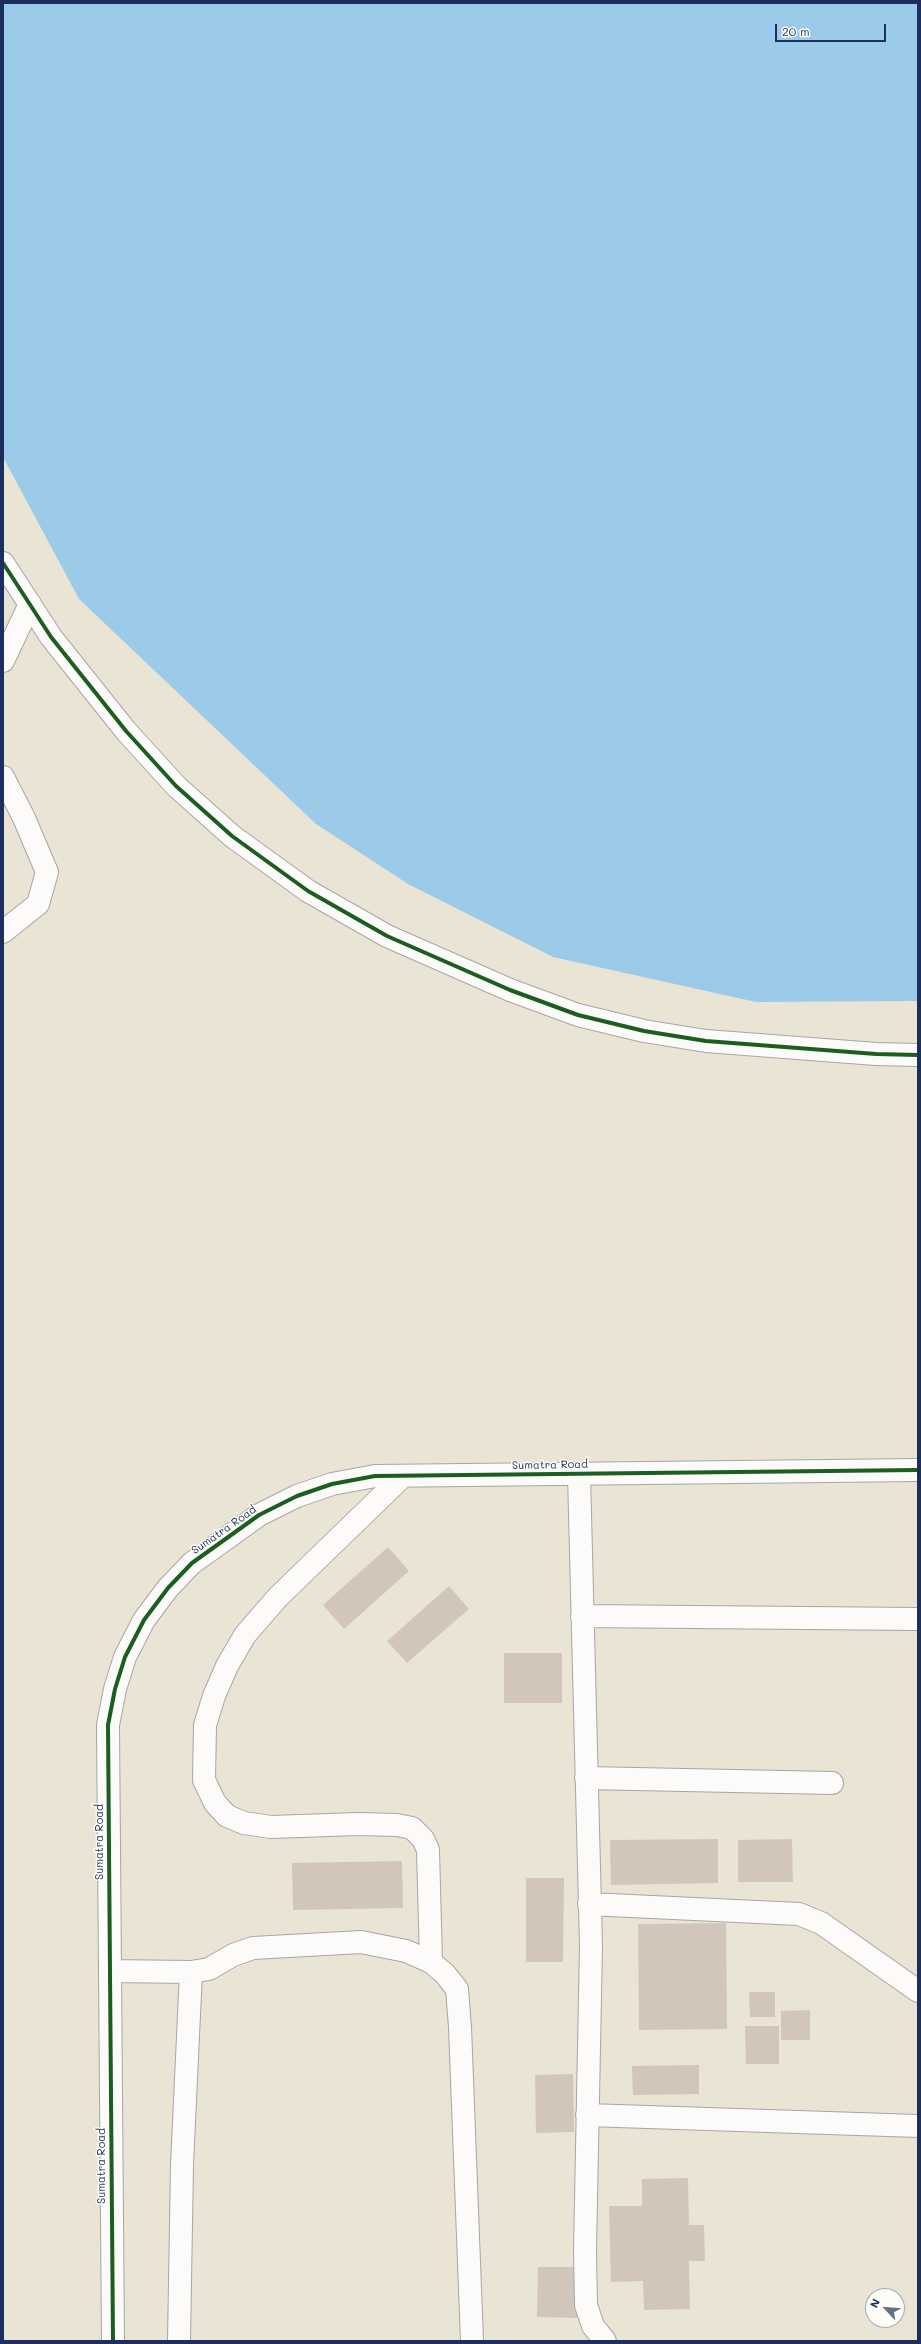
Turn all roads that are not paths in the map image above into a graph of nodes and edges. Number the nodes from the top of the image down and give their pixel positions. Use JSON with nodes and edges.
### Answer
{"nodes":[{"id":1,"x":3,"y":563,"type":"edge"},
{"id":2,"x":30,"y":604,"type":"junction"},
{"id":3,"x":3,"y":661,"type":"edge"},
{"id":4,"x":3,"y":777,"type":"edge"},
{"id":5,"x":3,"y":932,"type":"edge"},
{"id":6,"x":918,"y":1055,"type":"edge"},
{"id":7,"x":918,"y":1470,"type":"edge"},
{"id":8,"x":579,"y":1474,"type":"junction"},
{"id":9,"x":403,"y":1476,"type":"junction"},
{"id":10,"x":582,"y":1616,"type":"junction"},
{"id":11,"x":918,"y":1619,"type":"edge"},
{"id":12,"x":586,"y":1778,"type":"junction"},
{"id":13,"x":832,"y":1783,"type":"dead end"},
{"id":14,"x":590,"y":1904,"type":"junction"},
{"id":15,"x":431,"y":1962,"type":"junction"},
{"id":16,"x":110,"y":1971,"type":"junction"},
{"id":17,"x":191,"y":1972,"type":"junction"},
{"id":18,"x":918,"y":1990,"type":"edge"},
{"id":19,"x":587,"y":2115,"type":"junction"},
{"id":20,"x":918,"y":2126,"type":"edge"},
{"id":21,"x":113,"y":2341,"type":"edge"},
{"id":22,"x":180,"y":2341,"type":"edge"},
{"id":23,"x":472,"y":2341,"type":"edge"},
{"id":24,"x":605,"y":2341,"type":"edge"}],
"edges":[{"from":1,"to":2,"type":"street"},
{"from":2,"to":3,"type":"street"},
{"from":2,"to":6,"type":"street"},
{"from":4,"to":5,"type":"street"},
{"from":7,"to":8,"type":"street","name":"Sumatra Road"},
{"from":8,"to":9,"type":"street","name":"Sumatra Road"},
{"from":8,"to":10,"type":"street"},
{"from":9,"to":15,"type":"street"},
{"from":9,"to":16,"type":"street","name":"Sumatra Road"},
{"from":10,"to":11,"type":"street"},
{"from":10,"to":12,"type":"street"},
{"from":12,"to":13,"type":"street"},
{"from":12,"to":14,"type":"street"},
{"from":14,"to":18,"type":"street"},
{"from":14,"to":19,"type":"street"},
{"from":15,"to":17,"type":"street"},
{"from":15,"to":23,"type":"street"},
{"from":16,"to":17,"type":"street"},
{"from":16,"to":21,"type":"street","name":"Sumatra Road"},
{"from":17,"to":22,"type":"street"},
{"from":19,"to":20,"type":"street"},
{"from":19,"to":24,"type":"street"}]}
